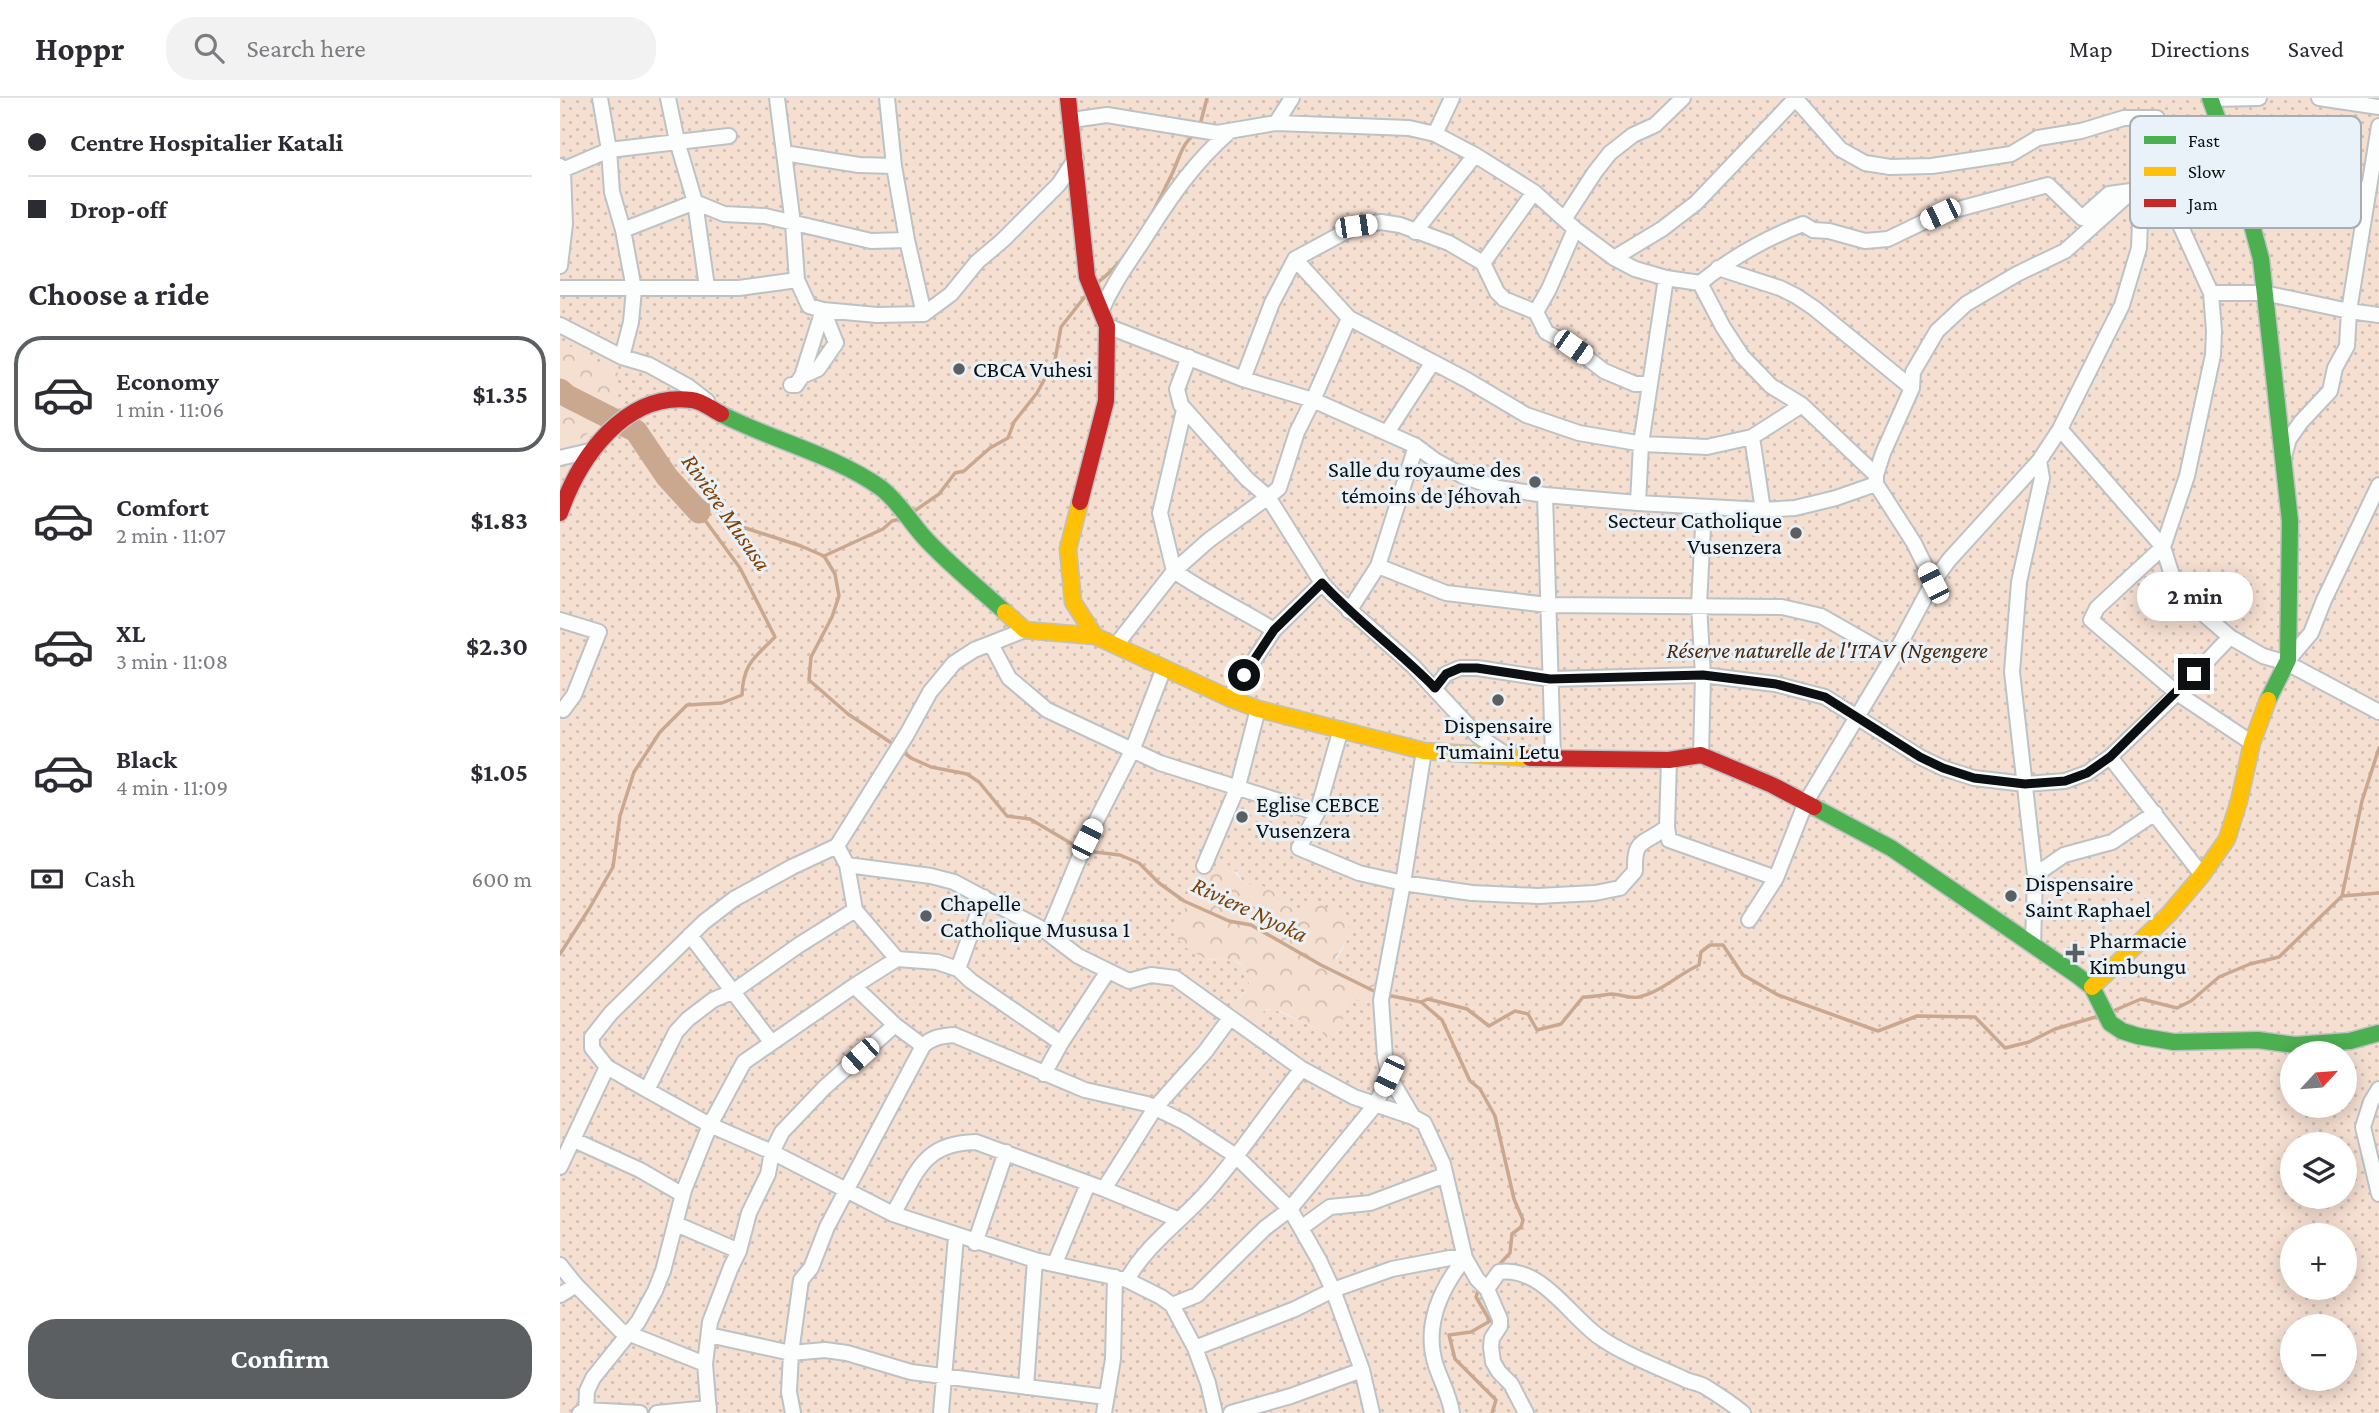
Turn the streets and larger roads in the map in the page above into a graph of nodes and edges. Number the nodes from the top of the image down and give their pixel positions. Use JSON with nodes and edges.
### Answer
{"nodes":[{"id":1,"x":600,"y":98,"type":"edge"},
{"id":2,"x":668,"y":98,"type":"edge"},
{"id":3,"x":778,"y":98,"type":"edge"},
{"id":4,"x":887,"y":98,"type":"edge"},
{"id":5,"x":1068,"y":98,"type":"edge"},
{"id":6,"x":1452,"y":98,"type":"edge"},
{"id":7,"x":1683,"y":98,"type":"edge"},
{"id":8,"x":1795,"y":98,"type":"edge"},
{"id":9,"x":2211,"y":98,"type":"edge"},
{"id":10,"x":2259,"y":98,"type":"edge"},
{"id":11,"x":2319,"y":98,"type":"edge"},
{"id":12,"x":1289,"y":99,"type":"edge"},
{"id":13,"x":2379,"y":107,"type":"edge"},
{"id":14,"x":2217,"y":116,"type":"edge"},
{"id":15,"x":2130,"y":118,"type":"edge"},
{"id":16,"x":1072,"y":120,"type":"junction"},
{"id":17,"x":1276,"y":123,"type":"junction"},
{"id":18,"x":2379,"y":126,"type":"edge"},
{"id":19,"x":1229,"y":132,"type":"junction"},
{"id":20,"x":1435,"y":134,"type":"junction"},
{"id":21,"x":729,"y":136,"type":"dead end"},
{"id":22,"x":677,"y":141,"type":"junction"},
{"id":23,"x":609,"y":150,"type":"junction"},
{"id":24,"x":784,"y":153,"type":"junction"},
{"id":25,"x":1475,"y":155,"type":"junction"},
{"id":26,"x":1076,"y":158,"type":"junction"},
{"id":27,"x":894,"y":166,"type":"junction"},
{"id":28,"x":561,"y":170,"type":"edge"},
{"id":29,"x":2361,"y":188,"type":"edge"},
{"id":30,"x":2130,"y":191,"type":"edge"},
{"id":31,"x":1534,"y":192,"type":"junction"},
{"id":32,"x":2130,"y":193,"type":"edge"},
{"id":33,"x":695,"y":202,"type":"junction"},
{"id":34,"x":2367,"y":204,"type":"junction"},
{"id":35,"x":1565,"y":218,"type":"junction"},
{"id":36,"x":793,"y":224,"type":"junction"},
{"id":37,"x":2140,"y":228,"type":"edge"},
{"id":38,"x":2182,"y":228,"type":"edge"},
{"id":39,"x":2253,"y":228,"type":"edge"},
{"id":40,"x":1576,"y":229,"type":"junction"},
{"id":41,"x":623,"y":230,"type":"junction"},
{"id":42,"x":1415,"y":232,"type":"junction"},
{"id":43,"x":907,"y":240,"type":"junction"},
{"id":44,"x":1614,"y":258,"type":"junction"},
{"id":45,"x":1295,"y":259,"type":"junction"},
{"id":46,"x":1483,"y":263,"type":"junction"},
{"id":47,"x":560,"y":265,"type":"edge"},
{"id":48,"x":1718,"y":268,"type":"junction"},
{"id":49,"x":1666,"y":278,"type":"junction"},
{"id":50,"x":797,"y":280,"type":"junction"},
{"id":51,"x":1700,"y":283,"type":"junction"},
{"id":52,"x":707,"y":287,"type":"junction"},
{"id":53,"x":560,"y":288,"type":"edge"},
{"id":54,"x":634,"y":289,"type":"junction"},
{"id":55,"x":2211,"y":293,"type":"junction"},
{"id":56,"x":2264,"y":293,"type":"junction"},
{"id":57,"x":823,"y":310,"type":"junction"},
{"id":58,"x":1101,"y":311,"type":"junction"},
{"id":59,"x":2349,"y":311,"type":"junction"},
{"id":60,"x":1536,"y":312,"type":"junction"},
{"id":61,"x":924,"y":314,"type":"junction"},
{"id":62,"x":2379,"y":315,"type":"edge"},
{"id":63,"x":1349,"y":318,"type":"junction"},
{"id":64,"x":560,"y":325,"type":"edge"},
{"id":65,"x":622,"y":357,"type":"junction"},
{"id":66,"x":1189,"y":357,"type":"junction"},
{"id":67,"x":1433,"y":362,"type":"junction"},
{"id":68,"x":1243,"y":379,"type":"junction"},
{"id":69,"x":1649,"y":384,"type":"junction"},
{"id":70,"x":1912,"y":388,"type":"junction"},
{"id":71,"x":1313,"y":400,"type":"junction"},
{"id":72,"x":1802,"y":405,"type":"junction"},
{"id":73,"x":1184,"y":410,"type":"junction"},
{"id":74,"x":720,"y":412,"type":"junction"},
{"id":75,"x":2060,"y":429,"type":"junction"},
{"id":76,"x":1388,"y":432,"type":"junction"},
{"id":77,"x":1752,"y":438,"type":"junction"},
{"id":78,"x":1641,"y":444,"type":"junction"},
{"id":79,"x":1416,"y":446,"type":"junction"},
{"id":80,"x":594,"y":450,"type":"junction"},
{"id":81,"x":560,"y":458,"type":"edge"},
{"id":82,"x":2039,"y":461,"type":"junction"},
{"id":83,"x":2285,"y":465,"type":"junction"},
{"id":84,"x":1876,"y":480,"type":"junction"},
{"id":85,"x":2379,"y":485,"type":"edge"},
{"id":86,"x":1545,"y":495,"type":"junction"},
{"id":87,"x":1268,"y":497,"type":"junction"},
{"id":88,"x":1638,"y":503,"type":"junction"},
{"id":89,"x":1704,"y":508,"type":"junction"},
{"id":90,"x":1763,"y":510,"type":"junction"},
{"id":91,"x":560,"y":513,"type":"edge"},
{"id":92,"x":2163,"y":547,"type":"junction"},
{"id":93,"x":1378,"y":566,"type":"junction"},
{"id":94,"x":1174,"y":572,"type":"junction"},
{"id":95,"x":1322,"y":583,"type":"junction"},
{"id":96,"x":1933,"y":583,"type":"junction"},
{"id":97,"x":1548,"y":605,"type":"junction"},
{"id":98,"x":1699,"y":605,"type":"junction"},
{"id":99,"x":1349,"y":611,"type":"junction"},
{"id":100,"x":560,"y":620,"type":"edge"},
{"id":101,"x":1025,"y":630,"type":"junction"},
{"id":102,"x":1274,"y":630,"type":"junction"},
{"id":103,"x":1095,"y":636,"type":"junction"},
{"id":104,"x":2230,"y":637,"type":"junction"},
{"id":105,"x":991,"y":644,"type":"junction"},
{"id":106,"x":1116,"y":645,"type":"junction"},
{"id":107,"x":1893,"y":657,"type":"junction"},
{"id":108,"x":2287,"y":662,"type":"junction"},
{"id":109,"x":1164,"y":668,"type":"junction"},
{"id":110,"x":1703,"y":675,"type":"junction"},
{"id":111,"x":1550,"y":679,"type":"junction"},
{"id":112,"x":1435,"y":688,"type":"junction"},
{"id":113,"x":2177,"y":693,"type":"junction"},
{"id":114,"x":1229,"y":698,"type":"junction"},
{"id":115,"x":1258,"y":709,"type":"junction"},
{"id":116,"x":563,"y":710,"type":"dead end"},
{"id":117,"x":2379,"y":712,"type":"edge"},
{"id":118,"x":1855,"y":718,"type":"junction"},
{"id":119,"x":1341,"y":729,"type":"junction"},
{"id":120,"x":2252,"y":743,"type":"junction"},
{"id":121,"x":1132,"y":751,"type":"junction"},
{"id":122,"x":1424,"y":751,"type":"junction"},
{"id":123,"x":1701,"y":755,"type":"junction"},
{"id":124,"x":1553,"y":757,"type":"junction"},
{"id":125,"x":2110,"y":757,"type":"junction"},
{"id":126,"x":1511,"y":758,"type":"junction"},
{"id":127,"x":1669,"y":760,"type":"junction"},
{"id":128,"x":2025,"y":784,"type":"junction"},
{"id":129,"x":1238,"y":786,"type":"junction"},
{"id":130,"x":1806,"y":802,"type":"junction"},
{"id":131,"x":1317,"y":813,"type":"junction"},
{"id":132,"x":2155,"y":813,"type":"junction"},
{"id":133,"x":1667,"y":827,"type":"junction"},
{"id":134,"x":837,"y":846,"type":"junction"},
{"id":135,"x":847,"y":865,"type":"junction"},
{"id":136,"x":1204,"y":866,"type":"dead end"},
{"id":137,"x":2035,"y":874,"type":"junction"},
{"id":138,"x":2202,"y":875,"type":"junction"},
{"id":139,"x":1776,"y":878,"type":"junction"},
{"id":140,"x":1403,"y":883,"type":"junction"},
{"id":141,"x":984,"y":898,"type":"junction"},
{"id":142,"x":855,"y":910,"type":"junction"},
{"id":143,"x":1749,"y":920,"type":"dead end"},
{"id":144,"x":1048,"y":933,"type":"junction"},
{"id":145,"x":690,"y":935,"type":"junction"},
{"id":146,"x":2033,"y":946,"type":"junction"},
{"id":147,"x":897,"y":959,"type":"junction"},
{"id":148,"x":958,"y":969,"type":"junction"},
{"id":149,"x":1108,"y":971,"type":"junction"},
{"id":150,"x":854,"y":986,"type":"junction"},
{"id":151,"x":2092,"y":987,"type":"junction"},
{"id":152,"x":734,"y":991,"type":"junction"},
{"id":153,"x":1230,"y":1017,"type":"junction"},
{"id":154,"x":895,"y":1025,"type":"junction"},
{"id":155,"x":2379,"y":1033,"type":"edge"},
{"id":156,"x":771,"y":1042,"type":"junction"},
{"id":157,"x":1061,"y":1043,"type":"junction"},
{"id":158,"x":923,"y":1046,"type":"junction"},
{"id":159,"x":607,"y":1067,"type":"junction"},
{"id":160,"x":1302,"y":1069,"type":"junction"},
{"id":161,"x":1044,"y":1074,"type":"junction"},
{"id":162,"x":1389,"y":1076,"type":"junction"},
{"id":163,"x":2379,"y":1089,"type":"edge"},
{"id":164,"x":647,"y":1090,"type":"junction"},
{"id":165,"x":1376,"y":1104,"type":"junction"},
{"id":166,"x":1155,"y":1108,"type":"junction"},
{"id":167,"x":1413,"y":1117,"type":"junction"},
{"id":168,"x":710,"y":1125,"type":"junction"},
{"id":169,"x":574,"y":1140,"type":"junction"},
{"id":170,"x":772,"y":1152,"type":"junction"},
{"id":171,"x":1006,"y":1152,"type":"junction"},
{"id":172,"x":1236,"y":1156,"type":"junction"},
{"id":173,"x":560,"y":1167,"type":"edge"},
{"id":174,"x":1445,"y":1175,"type":"junction"},
{"id":175,"x":1088,"y":1184,"type":"junction"},
{"id":176,"x":846,"y":1189,"type":"junction"},
{"id":177,"x":1104,"y":1189,"type":"junction"},
{"id":178,"x":684,"y":1190,"type":"junction"},
{"id":179,"x":2379,"y":1195,"type":"edge"},
{"id":180,"x":1290,"y":1209,"type":"junction"},
{"id":181,"x":893,"y":1214,"type":"junction"},
{"id":182,"x":1177,"y":1219,"type":"junction"},
{"id":183,"x":676,"y":1224,"type":"junction"},
{"id":184,"x":1301,"y":1228,"type":"junction"},
{"id":185,"x":956,"y":1237,"type":"junction"},
{"id":186,"x":975,"y":1242,"type":"junction"},
{"id":187,"x":739,"y":1251,"type":"junction"},
{"id":188,"x":1465,"y":1258,"type":"junction"},
{"id":189,"x":1035,"y":1260,"type":"junction"},
{"id":190,"x":1055,"y":1263,"type":"junction"},
{"id":191,"x":560,"y":1265,"type":"edge"},
{"id":192,"x":1121,"y":1279,"type":"junction"},
{"id":193,"x":576,"y":1285,"type":"junction"},
{"id":194,"x":1483,"y":1286,"type":"junction"},
{"id":195,"x":1333,"y":1290,"type":"junction"},
{"id":196,"x":560,"y":1295,"type":"edge"},
{"id":197,"x":1172,"y":1305,"type":"junction"},
{"id":198,"x":628,"y":1335,"type":"junction"},
{"id":199,"x":709,"y":1335,"type":"junction"},
{"id":200,"x":1195,"y":1348,"type":"junction"},
{"id":201,"x":791,"y":1353,"type":"junction"},
{"id":202,"x":705,"y":1364,"type":"junction"},
{"id":203,"x":1362,"y":1370,"type":"junction"},
{"id":204,"x":945,"y":1376,"type":"junction"},
{"id":205,"x":1026,"y":1387,"type":"junction"},
{"id":206,"x":1106,"y":1397,"type":"junction"},
{"id":207,"x":709,"y":1411,"type":"edge"},
{"id":208,"x":583,"y":1412,"type":"edge"},
{"id":209,"x":640,"y":1413,"type":"edge"},
{"id":210,"x":657,"y":1413,"type":"edge"},
{"id":211,"x":793,"y":1413,"type":"edge"},
{"id":212,"x":941,"y":1413,"type":"edge"},
{"id":213,"x":1104,"y":1413,"type":"edge"},
{"id":214,"x":1215,"y":1413,"type":"edge"},
{"id":215,"x":1231,"y":1413,"type":"edge"},
{"id":216,"x":1372,"y":1413,"type":"edge"},
{"id":217,"x":1452,"y":1413,"type":"edge"},
{"id":218,"x":1526,"y":1413,"type":"edge"},
{"id":219,"x":1744,"y":1413,"type":"edge"}],
"edges":[{"from":1,"to":23,"type":"street"},
{"from":2,"to":22,"type":"street"},
{"from":3,"to":24,"type":"street"},
{"from":4,"to":27,"type":"street"},
{"from":5,"to":16,"type":"street"},
{"from":6,"to":20,"type":"street"},
{"from":7,"to":35,"type":"street"},
{"from":8,"to":15,"type":"street"},
{"from":8,"to":44,"type":"street"},
{"from":9,"to":10,"type":"street"},
{"from":9,"to":14,"type":"street"},
{"from":11,"to":13,"type":"street"},
{"from":12,"to":17,"type":"street"},
{"from":16,"to":19,"type":"street"},
{"from":16,"to":26,"type":"street"},
{"from":17,"to":19,"type":"street"},
{"from":17,"to":20,"type":"street"},
{"from":18,"to":34,"type":"street"},
{"from":19,"to":58,"type":"street"},
{"from":20,"to":25,"type":"street"},
{"from":21,"to":22,"type":"street"},
{"from":22,"to":23,"type":"street"},
{"from":22,"to":33,"type":"street"},
{"from":23,"to":28,"type":"street"},
{"from":23,"to":41,"type":"street"},
{"from":24,"to":27,"type":"street"},
{"from":24,"to":36,"type":"street"},
{"from":25,"to":31,"type":"street"},
{"from":25,"to":42,"type":"street"},
{"from":26,"to":58,"type":"street"},
{"from":26,"to":61,"type":"street"},
{"from":27,"to":43,"type":"street"},
{"from":28,"to":47,"type":"street"},
{"from":29,"to":34,"type":"street"},
{"from":30,"to":48,"type":"street"},
{"from":31,"to":35,"type":"street"},
{"from":31,"to":46,"type":"street"},
{"from":32,"to":70,"type":"street"},
{"from":33,"to":36,"type":"street"},
{"from":33,"to":41,"type":"street"},
{"from":33,"to":52,"type":"street"},
{"from":34,"to":59,"type":"street"},
{"from":35,"to":40,"type":"street"},
{"from":36,"to":43,"type":"street"},
{"from":36,"to":50,"type":"street"},
{"from":37,"to":75,"type":"street"},
{"from":38,"to":55,"type":"street"},
{"from":39,"to":56,"type":"street"},
{"from":40,"to":44,"type":"street"},
{"from":40,"to":60,"type":"street"},
{"from":41,"to":54,"type":"street"},
{"from":42,"to":45,"type":"street"},
{"from":42,"to":46,"type":"street"},
{"from":43,"to":61,"type":"street"},
{"from":44,"to":49,"type":"street"},
{"from":45,"to":63,"type":"street"},
{"from":45,"to":68,"type":"street"},
{"from":46,"to":60,"type":"street"},
{"from":48,"to":51,"type":"street"},
{"from":48,"to":70,"type":"street"},
{"from":49,"to":51,"type":"street"},
{"from":49,"to":69,"type":"street"},
{"from":50,"to":52,"type":"street"},
{"from":50,"to":57,"type":"street"},
{"from":51,"to":72,"type":"street"},
{"from":52,"to":54,"type":"street"},
{"from":53,"to":54,"type":"street"},
{"from":54,"to":65,"type":"street"},
{"from":55,"to":56,"type":"street"},
{"from":55,"to":92,"type":"street"},
{"from":56,"to":59,"type":"street"},
{"from":56,"to":83,"type":"street"},
{"from":57,"to":57,"type":"street"},
{"from":57,"to":61,"type":"street"},
{"from":58,"to":66,"type":"street"},
{"from":58,"to":103,"type":"street"},
{"from":59,"to":62,"type":"street"},
{"from":59,"to":83,"type":"street"},
{"from":60,"to":69,"type":"street"},
{"from":63,"to":67,"type":"street"},
{"from":63,"to":71,"type":"street"},
{"from":64,"to":65,"type":"street"},
{"from":65,"to":74,"type":"street"},
{"from":66,"to":68,"type":"street"},
{"from":66,"to":73,"type":"street"},
{"from":67,"to":76,"type":"street"},
{"from":67,"to":78,"type":"street"},
{"from":68,"to":71,"type":"street"},
{"from":69,"to":78,"type":"street"},
{"from":70,"to":84,"type":"street"},
{"from":71,"to":76,"type":"street"},
{"from":71,"to":87,"type":"street"},
{"from":72,"to":77,"type":"street"},
{"from":72,"to":84,"type":"street"},
{"from":73,"to":87,"type":"street"},
{"from":73,"to":94,"type":"street"},
{"from":74,"to":80,"type":"street"},
{"from":74,"to":101,"type":"street"},
{"from":75,"to":82,"type":"street"},
{"from":75,"to":92,"type":"street"},
{"from":76,"to":79,"type":"street"},
{"from":77,"to":78,"type":"street"},
{"from":77,"to":90,"type":"street"},
{"from":78,"to":88,"type":"street"},
{"from":79,"to":86,"type":"street"},
{"from":79,"to":93,"type":"street"},
{"from":80,"to":81,"type":"street"},
{"from":80,"to":91,"type":"street"},
{"from":82,"to":96,"type":"street"},
{"from":82,"to":128,"type":"street"},
{"from":83,"to":108,"type":"street"},
{"from":84,"to":90,"type":"street"},
{"from":84,"to":96,"type":"street"},
{"from":85,"to":108,"type":"street"},
{"from":86,"to":88,"type":"street"},
{"from":86,"to":97,"type":"street"},
{"from":87,"to":94,"type":"street"},
{"from":87,"to":95,"type":"street"},
{"from":88,"to":89,"type":"street"},
{"from":89,"to":90,"type":"street"},
{"from":89,"to":98,"type":"street"},
{"from":92,"to":104,"type":"street"},
{"from":92,"to":113,"type":"street"},
{"from":93,"to":97,"type":"street"},
{"from":93,"to":99,"type":"street"},
{"from":94,"to":102,"type":"street"},
{"from":94,"to":106,"type":"street"},
{"from":95,"to":99,"type":"street"},
{"from":95,"to":102,"type":"street"},
{"from":96,"to":107,"type":"street"},
{"from":97,"to":98,"type":"street"},
{"from":97,"to":111,"type":"street"},
{"from":98,"to":107,"type":"street"},
{"from":98,"to":110,"type":"street"},
{"from":99,"to":112,"type":"street"},
{"from":100,"to":116,"type":"street"},
{"from":101,"to":103,"type":"street"},
{"from":101,"to":105,"type":"street"},
{"from":102,"to":114,"type":"street"},
{"from":103,"to":106,"type":"street"},
{"from":104,"to":108,"type":"street"},
{"from":104,"to":113,"type":"street"},
{"from":105,"to":121,"type":"street"},
{"from":105,"to":134,"type":"street"},
{"from":106,"to":109,"type":"street"},
{"from":107,"to":118,"type":"street"},
{"from":108,"to":117,"type":"street"},
{"from":108,"to":120,"type":"street"},
{"from":109,"to":114,"type":"street"},
{"from":109,"to":121,"type":"street"},
{"from":110,"to":111,"type":"street"},
{"from":110,"to":118,"type":"street"},
{"from":110,"to":123,"type":"street"},
{"from":111,"to":112,"type":"street"},
{"from":111,"to":124,"type":"street"},
{"from":112,"to":126,"type":"street"},
{"from":113,"to":120,"type":"street"},
{"from":113,"to":125,"type":"street"},
{"from":114,"to":115,"type":"street"},
{"from":115,"to":119,"type":"street"},
{"from":115,"to":129,"type":"street"},
{"from":118,"to":128,"type":"street"},
{"from":118,"to":130,"type":"street"},
{"from":119,"to":122,"type":"street"},
{"from":119,"to":131,"type":"street"},
{"from":120,"to":138,"type":"street"},
{"from":121,"to":129,"type":"street"},
{"from":121,"to":144,"type":"street"},
{"from":122,"to":126,"type":"street"},
{"from":122,"to":140,"type":"street"},
{"from":123,"to":127,"type":"street"},
{"from":123,"to":130,"type":"street"},
{"from":124,"to":126,"type":"street"},
{"from":124,"to":127,"type":"street"},
{"from":125,"to":128,"type":"street"},
{"from":125,"to":132,"type":"street"},
{"from":127,"to":133,"type":"street"},
{"from":128,"to":137,"type":"street"},
{"from":129,"to":131,"type":"street"},
{"from":129,"to":136,"type":"street"},
{"from":130,"to":139,"type":"street"},
{"from":130,"to":146,"type":"street"},
{"from":131,"to":140,"type":"street"},
{"from":132,"to":137,"type":"street"},
{"from":132,"to":138,"type":"street"},
{"from":133,"to":139,"type":"street"},
{"from":133,"to":140,"type":"street"},
{"from":134,"to":135,"type":"street"},
{"from":134,"to":145,"type":"street"},
{"from":135,"to":141,"type":"street"},
{"from":135,"to":142,"type":"street"},
{"from":137,"to":146,"type":"street"},
{"from":138,"to":151,"type":"street"},
{"from":139,"to":143,"type":"street"},
{"from":140,"to":162,"type":"street"},
{"from":141,"to":144,"type":"street"},
{"from":141,"to":148,"type":"street"},
{"from":142,"to":147,"type":"street"},
{"from":142,"to":152,"type":"street"},
{"from":144,"to":149,"type":"street"},
{"from":145,"to":152,"type":"street"},
{"from":145,"to":159,"type":"street"},
{"from":146,"to":151,"type":"street"},
{"from":147,"to":148,"type":"street"},
{"from":147,"to":150,"type":"street"},
{"from":148,"to":157,"type":"street"},
{"from":149,"to":153,"type":"street"},
{"from":149,"to":157,"type":"street"},
{"from":150,"to":154,"type":"street"},
{"from":150,"to":156,"type":"street"},
{"from":151,"to":155,"type":"street"},
{"from":152,"to":156,"type":"street"},
{"from":152,"to":164,"type":"street"},
{"from":153,"to":160,"type":"street"},
{"from":153,"to":166,"type":"street"},
{"from":154,"to":158,"type":"street"},
{"from":154,"to":170,"type":"street"},
{"from":156,"to":168,"type":"street"},
{"from":157,"to":161,"type":"street"},
{"from":158,"to":161,"type":"street"},
{"from":158,"to":176,"type":"street"},
{"from":159,"to":164,"type":"street"},
{"from":159,"to":169,"type":"street"},
{"from":160,"to":165,"type":"street"},
{"from":160,"to":172,"type":"street"},
{"from":161,"to":166,"type":"street"},
{"from":162,"to":165,"type":"street"},
{"from":162,"to":167,"type":"street"},
{"from":163,"to":179,"type":"street"},
{"from":164,"to":168,"type":"street"},
{"from":165,"to":167,"type":"street"},
{"from":165,"to":180,"type":"street"},
{"from":166,"to":172,"type":"street"},
{"from":166,"to":177,"type":"street"},
{"from":167,"to":174,"type":"street"},
{"from":168,"to":170,"type":"street"},
{"from":168,"to":178,"type":"street"},
{"from":169,"to":173,"type":"street"},
{"from":169,"to":178,"type":"street"},
{"from":170,"to":176,"type":"street"},
{"from":170,"to":187,"type":"street"},
{"from":171,"to":175,"type":"street"},
{"from":171,"to":181,"type":"street"},
{"from":171,"to":186,"type":"street"},
{"from":172,"to":180,"type":"street"},
{"from":172,"to":182,"type":"street"},
{"from":174,"to":184,"type":"street"},
{"from":174,"to":188,"type":"street"},
{"from":175,"to":177,"type":"street"},
{"from":175,"to":190,"type":"street"},
{"from":176,"to":181,"type":"street"},
{"from":176,"to":201,"type":"street"},
{"from":177,"to":182,"type":"street"},
{"from":178,"to":183,"type":"street"},
{"from":180,"to":184,"type":"street"},
{"from":180,"to":197,"type":"street"},
{"from":181,"to":185,"type":"street"},
{"from":182,"to":192,"type":"street"},
{"from":183,"to":187,"type":"street"},
{"from":183,"to":198,"type":"street"},
{"from":184,"to":195,"type":"street"},
{"from":185,"to":186,"type":"street"},
{"from":185,"to":204,"type":"street"},
{"from":186,"to":189,"type":"street"},
{"from":187,"to":199,"type":"street"},
{"from":188,"to":194,"type":"street"},
{"from":188,"to":195,"type":"street"},
{"from":188,"to":217,"type":"street"},
{"from":189,"to":190,"type":"street"},
{"from":189,"to":205,"type":"street"},
{"from":190,"to":192,"type":"street"},
{"from":191,"to":193,"type":"street"},
{"from":192,"to":197,"type":"street"},
{"from":192,"to":206,"type":"street"},
{"from":193,"to":196,"type":"street"},
{"from":193,"to":198,"type":"street"},
{"from":194,"to":218,"type":"street"},
{"from":194,"to":219,"type":"street"},
{"from":195,"to":200,"type":"street"},
{"from":195,"to":203,"type":"street"},
{"from":197,"to":200,"type":"street"},
{"from":198,"to":202,"type":"street"},
{"from":198,"to":208,"type":"street"},
{"from":199,"to":201,"type":"street"},
{"from":199,"to":202,"type":"street"},
{"from":200,"to":214,"type":"street"},
{"from":201,"to":204,"type":"street"},
{"from":201,"to":211,"type":"street"},
{"from":202,"to":207,"type":"street"},
{"from":203,"to":215,"type":"street"},
{"from":203,"to":216,"type":"street"},
{"from":204,"to":205,"type":"street"},
{"from":204,"to":212,"type":"street"},
{"from":205,"to":206,"type":"street"},
{"from":206,"to":213,"type":"street"},
{"from":207,"to":210,"type":"street"},
{"from":208,"to":209,"type":"street"}]}
